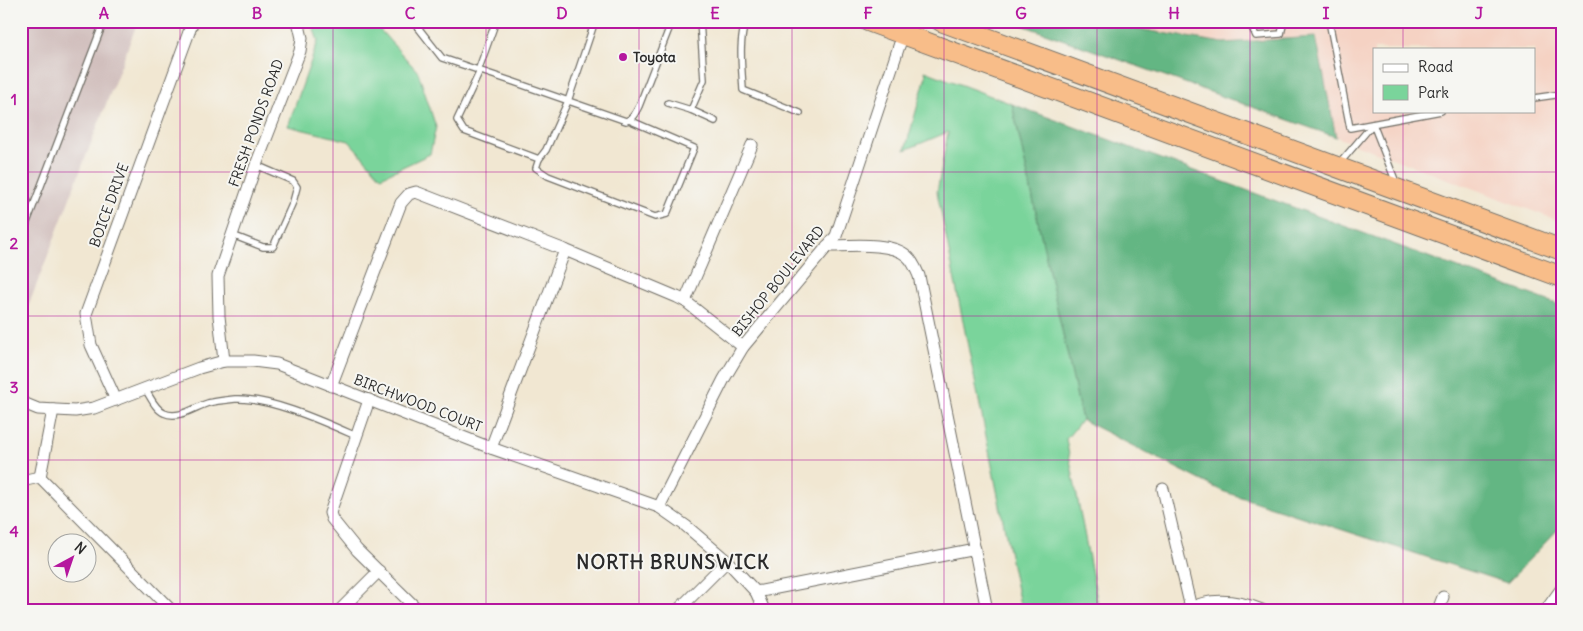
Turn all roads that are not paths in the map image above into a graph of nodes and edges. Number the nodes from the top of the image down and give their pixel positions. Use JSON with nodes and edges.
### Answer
{"nodes":[{"id":1,"x":104,"y":21,"type":"edge"},
{"id":2,"x":193,"y":21,"type":"edge"},
{"id":3,"x":298,"y":21,"type":"edge"},
{"id":4,"x":413,"y":21,"type":"edge"},
{"id":5,"x":496,"y":21,"type":"edge"},
{"id":6,"x":595,"y":21,"type":"edge"},
{"id":7,"x":672,"y":21,"type":"edge"},
{"id":8,"x":700,"y":21,"type":"edge"},
{"id":9,"x":746,"y":21,"type":"edge"},
{"id":10,"x":868,"y":21,"type":"edge"},
{"id":11,"x":941,"y":21,"type":"edge"},
{"id":12,"x":1249,"y":21,"type":"edge"},
{"id":13,"x":1284,"y":21,"type":"edge"},
{"id":14,"x":1329,"y":21,"type":"edge"},
{"id":15,"x":903,"y":34,"type":"junction"},
{"id":16,"x":479,"y":71,"type":"junction"},
{"id":17,"x":1562,"y":94,"type":"edge"},
{"id":18,"x":1536,"y":98,"type":"edge"},
{"id":19,"x":568,"y":101,"type":"junction"},
{"id":20,"x":668,"y":103,"type":"dead end"},
{"id":21,"x":691,"y":110,"type":"junction"},
{"id":22,"x":1436,"y":112,"type":"edge"},
{"id":23,"x":800,"y":113,"type":"dead end"},
{"id":24,"x":629,"y":120,"type":"junction"},
{"id":25,"x":715,"y":121,"type":"dead end"},
{"id":26,"x":1373,"y":124,"type":"junction"},
{"id":27,"x":752,"y":145,"type":"dead end"},
{"id":28,"x":539,"y":159,"type":"junction"},
{"id":29,"x":256,"y":165,"type":"junction"},
{"id":30,"x":1337,"y":168,"type":"junction"},
{"id":31,"x":1399,"y":190,"type":"junction"},
{"id":32,"x":232,"y":235,"type":"junction"},
{"id":33,"x":21,"y":238,"type":"edge"},
{"id":34,"x":827,"y":246,"type":"junction"},
{"id":35,"x":565,"y":250,"type":"junction"},
{"id":36,"x":1562,"y":250,"type":"edge"},
{"id":37,"x":1562,"y":277,"type":"edge"},
{"id":38,"x":685,"y":301,"type":"junction"},
{"id":39,"x":743,"y":347,"type":"junction"},
{"id":40,"x":224,"y":360,"type":"junction"},
{"id":41,"x":331,"y":386,"type":"junction"},
{"id":42,"x":145,"y":389,"type":"junction"},
{"id":43,"x":116,"y":400,"type":"junction"},
{"id":44,"x":369,"y":400,"type":"junction"},
{"id":45,"x":21,"y":402,"type":"edge"},
{"id":46,"x":52,"y":410,"type":"junction"},
{"id":47,"x":356,"y":436,"type":"junction"},
{"id":48,"x":491,"y":448,"type":"junction"},
{"id":49,"x":40,"y":477,"type":"junction"},
{"id":50,"x":21,"y":481,"type":"edge"},
{"id":51,"x":1163,"y":489,"type":"dead end"},
{"id":52,"x":659,"y":507,"type":"junction"},
{"id":53,"x":975,"y":549,"type":"junction"},
{"id":54,"x":727,"y":561,"type":"junction"},
{"id":55,"x":379,"y":571,"type":"junction"},
{"id":56,"x":1562,"y":588,"type":"edge"},
{"id":57,"x":756,"y":592,"type":"junction"},
{"id":58,"x":1443,"y":597,"type":"dead end"},
{"id":59,"x":1188,"y":609,"type":"edge"},
{"id":60,"x":172,"y":610,"type":"edge"},
{"id":61,"x":340,"y":610,"type":"edge"},
{"id":62,"x":418,"y":610,"type":"edge"},
{"id":63,"x":678,"y":610,"type":"edge"},
{"id":64,"x":764,"y":610,"type":"edge"},
{"id":65,"x":987,"y":610,"type":"edge"},
{"id":66,"x":1262,"y":610,"type":"edge"},
{"id":67,"x":1438,"y":610,"type":"edge"},
{"id":68,"x":1546,"y":610,"type":"edge"}],
"edges":[{"from":1,"to":33,"type":"lane"},
{"from":2,"to":43,"type":"street","name":"BOICE DRIVE"},
{"from":3,"to":29,"type":"street","name":"FRESH PONDS ROAD"},
{"from":4,"to":16,"type":"lane"},
{"from":5,"to":16,"type":"lane"},
{"from":6,"to":19,"type":"lane"},
{"from":7,"to":24,"type":"lane"},
{"from":8,"to":21,"type":"lane"},
{"from":9,"to":23,"type":"lane"},
{"from":10,"to":15,"type":"highway"},
{"from":11,"to":30,"type":"highway"},
{"from":12,"to":13,"type":"lane"},
{"from":14,"to":26,"type":"lane"},
{"from":15,"to":34,"type":"street","name":"BISHOP BOULEVARD"},
{"from":15,"to":37,"type":"highway"},
{"from":16,"to":19,"type":"lane"},
{"from":16,"to":28,"type":"lane"},
{"from":17,"to":18,"type":"lane"},
{"from":19,"to":24,"type":"lane"},
{"from":19,"to":28,"type":"lane"},
{"from":20,"to":21,"type":"lane"},
{"from":21,"to":25,"type":"lane"},
{"from":22,"to":26,"type":"lane"},
{"from":24,"to":28,"type":"lane"},
{"from":26,"to":30,"type":"lane"},
{"from":26,"to":31,"type":"lane"},
{"from":27,"to":38,"type":"street"},
{"from":29,"to":32,"type":"street","name":"FRESH PONDS ROAD"},
{"from":29,"to":32,"type":"lane"},
{"from":30,"to":31,"type":"highway"},
{"from":31,"to":36,"type":"highway"},
{"from":32,"to":40,"type":"street"},
{"from":34,"to":39,"type":"street","name":"BISHOP BOULEVARD"},
{"from":34,"to":53,"type":"street"},
{"from":35,"to":38,"type":"street"},
{"from":35,"to":41,"type":"street"},
{"from":35,"to":48,"type":"street"},
{"from":38,"to":39,"type":"street"},
{"from":39,"to":52,"type":"street","name":"BISHOP BOULEVARD"},
{"from":40,"to":41,"type":"street","name":"BIRCHWOOD COURT"},
{"from":40,"to":42,"type":"street","name":"BIRCHWOOD COURT"},
{"from":41,"to":44,"type":"street","name":"BIRCHWOOD COURT"},
{"from":42,"to":43,"type":"street","name":"BIRCHWOOD COURT"},
{"from":42,"to":47,"type":"lane"},
{"from":43,"to":46,"type":"street","name":"BIRCHWOOD COURT"},
{"from":44,"to":47,"type":"street"},
{"from":44,"to":48,"type":"street","name":"BIRCHWOOD COURT"},
{"from":45,"to":46,"type":"street","name":"BIRCHWOOD COURT"},
{"from":46,"to":49,"type":"street"},
{"from":47,"to":55,"type":"street"},
{"from":48,"to":52,"type":"street","name":"BIRCHWOOD COURT"},
{"from":49,"to":50,"type":"street"},
{"from":49,"to":60,"type":"street"},
{"from":51,"to":59,"type":"street"},
{"from":52,"to":54,"type":"street","name":"BIRCHWOOD COURT"},
{"from":53,"to":57,"type":"street"},
{"from":53,"to":65,"type":"street"},
{"from":54,"to":57,"type":"street","name":"BIRCHWOOD COURT"},
{"from":54,"to":63,"type":"street"},
{"from":55,"to":61,"type":"street"},
{"from":55,"to":62,"type":"street"},
{"from":56,"to":68,"type":"street"},
{"from":57,"to":64,"type":"street","name":"BIRCHWOOD COURT"},
{"from":58,"to":67,"type":"street"},
{"from":59,"to":66,"type":"street"}]}
